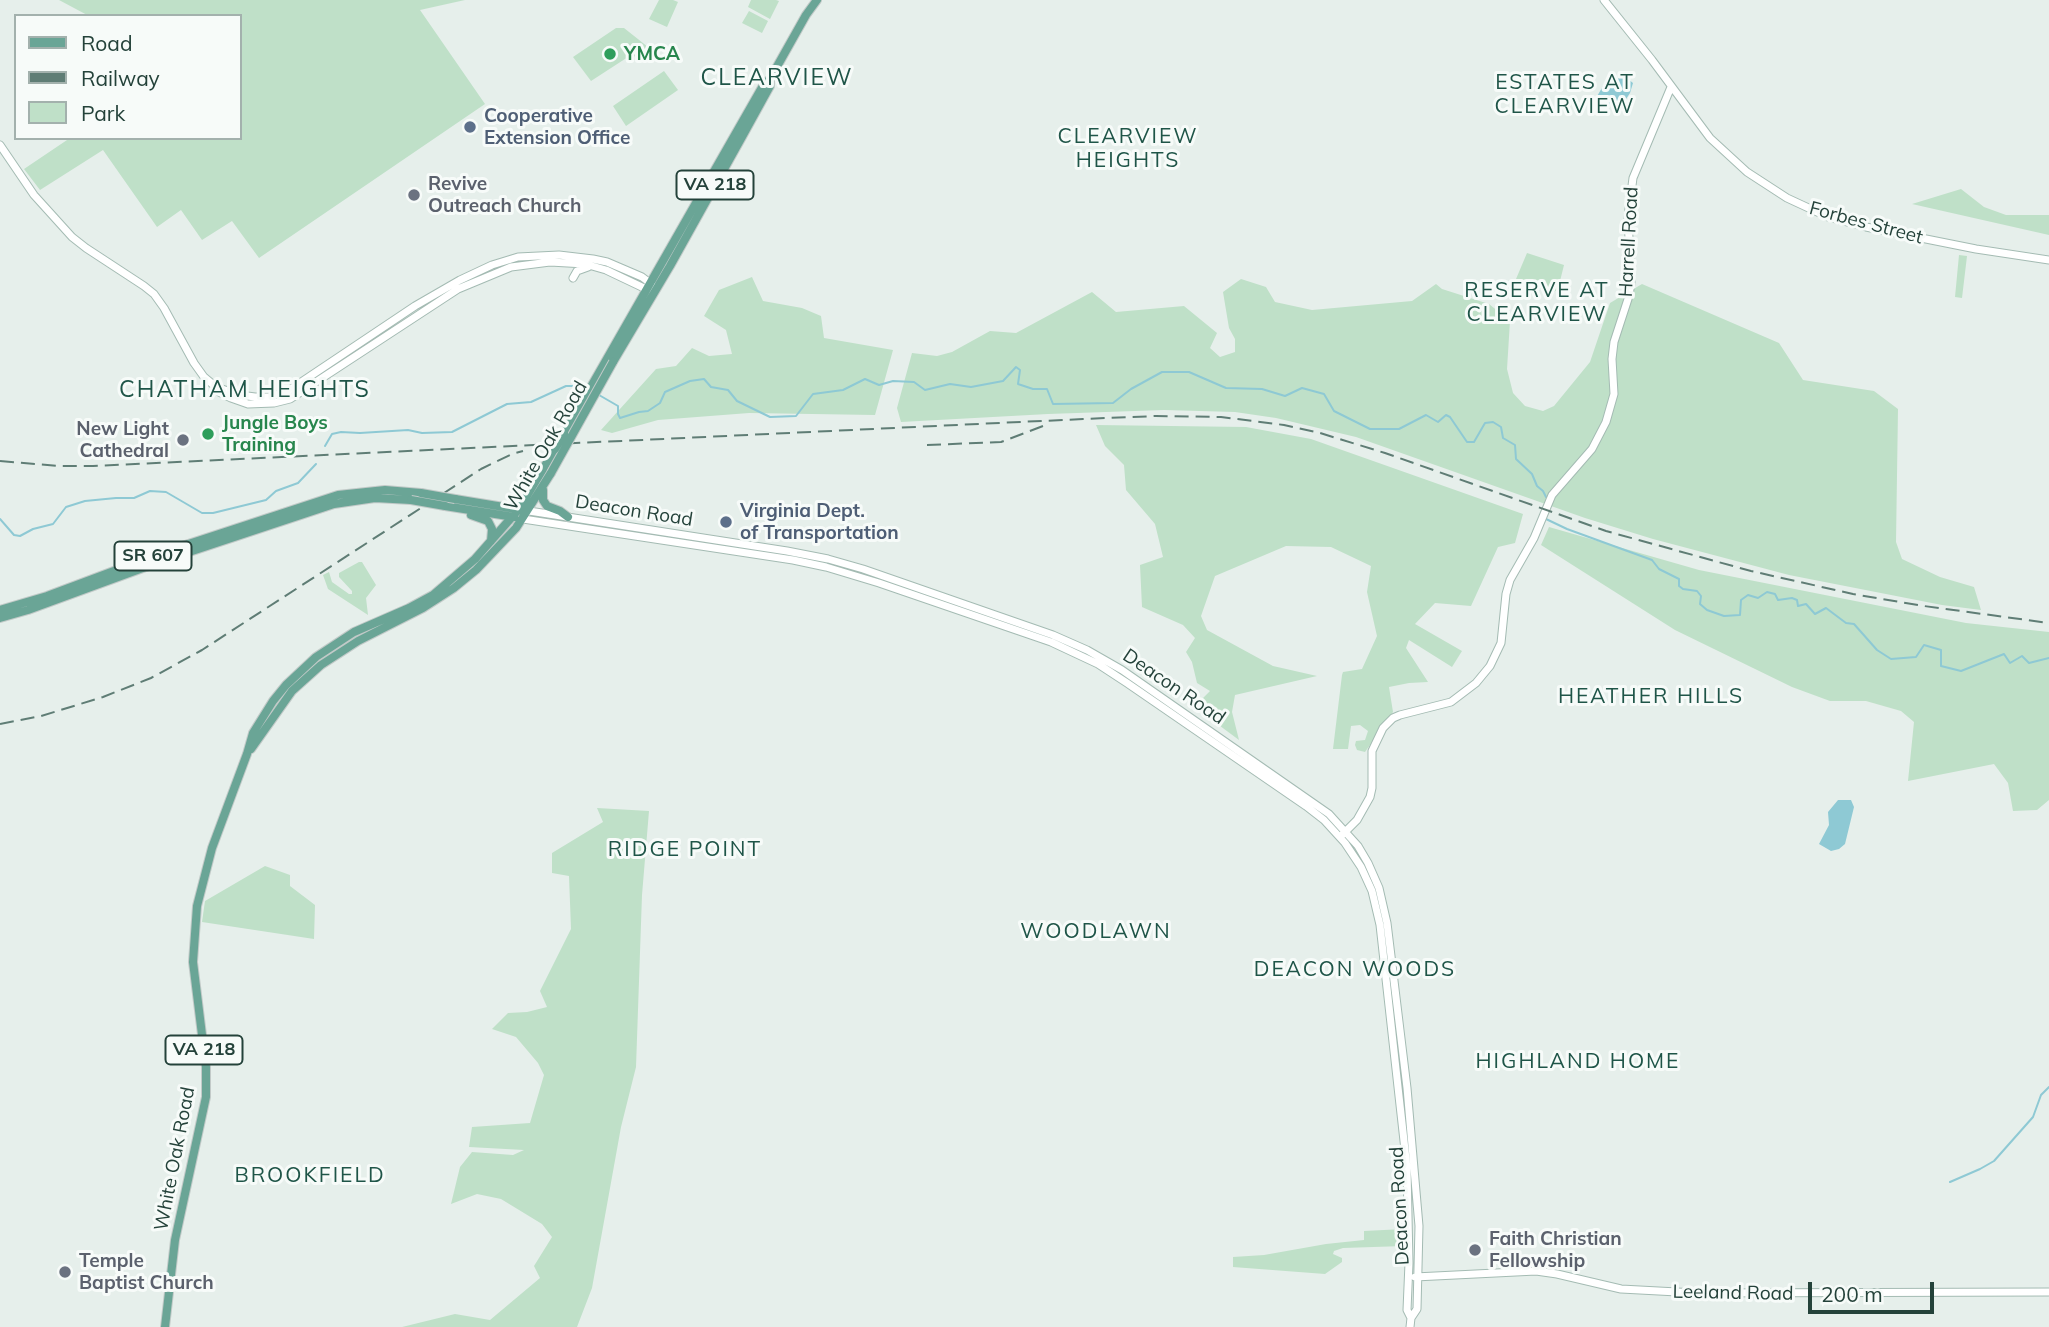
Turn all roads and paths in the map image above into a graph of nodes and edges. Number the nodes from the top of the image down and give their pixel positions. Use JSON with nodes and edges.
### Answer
{"nodes":[{"id":1,"x":817,"y":0,"type":"edge"},
{"id":2,"x":1604,"y":0,"type":"edge"},
{"id":3,"x":1671,"y":87,"type":"junction"},
{"id":4,"x":0,"y":145,"type":"edge"},
{"id":5,"x":2049,"y":260,"type":"edge"},
{"id":6,"x":557,"y":263,"type":"junction"},
{"id":7,"x":593,"y":266,"type":"junction"},
{"id":8,"x":651,"y":287,"type":"junction"},
{"id":9,"x":216,"y":387,"type":"junction"},
{"id":10,"x":546,"y":473,"type":"junction"},
{"id":11,"x":543,"y":487,"type":"junction"},
{"id":12,"x":447,"y":506,"type":"junction"},
{"id":13,"x":519,"y":509,"type":"junction"},
{"id":14,"x":529,"y":511,"type":"junction"},
{"id":15,"x":512,"y":517,"type":"junction"},
{"id":16,"x":568,"y":517,"type":"junction"},
{"id":17,"x":523,"y":519,"type":"junction"},
{"id":18,"x":204,"y":543,"type":"junction"},
{"id":19,"x":489,"y":546,"type":"junction"},
{"id":20,"x":1,"y":614,"type":"edge"},
{"id":21,"x":247,"y":754,"type":"junction"},
{"id":22,"x":1343,"y":834,"type":"junction"},
{"id":23,"x":1409,"y":1276,"type":"junction"},
{"id":24,"x":1419,"y":1277,"type":"junction"},
{"id":25,"x":2049,"y":1292,"type":"edge"},
{"id":26,"x":1411,"y":1318,"type":"junction"},
{"id":27,"x":164,"y":1327,"type":"edge"},
{"id":28,"x":1410,"y":1327,"type":"edge"}],
"edges":[{"from":1,"to":8,"type":"main road","number":"VA 218"},
{"from":2,"to":3,"type":"main road","name":"Forbes Street"},
{"from":3,"to":5,"type":"main road","name":"Forbes Street"},
{"from":3,"to":22,"type":"main road","name":"Harrell Road"},
{"from":4,"to":9,"type":"main road"},
{"from":6,"to":7,"type":"main road"},
{"from":6,"to":7,"type":"main road"},
{"from":6,"to":9,"type":"main road"},
{"from":7,"to":8,"type":"main road"},
{"from":8,"to":9,"type":"main road"},
{"from":8,"to":10,"type":"main road","name":"White Oak Road","number":"VA 218","bridge":true},
{"from":10,"to":11,"type":"main road","name":"White Oak Road","number":"VA 218"},
{"from":10,"to":13,"type":"main road","name":"White Oak Road","number":"VA 218"},
{"from":11,"to":14,"type":"main road","name":"White Oak Road","number":"VA 218"},
{"from":11,"to":16,"type":"main road"},
{"from":12,"to":15,"type":"main road","number":"SR 607"},
{"from":12,"to":18,"type":"main road","number":"SR 607","bridge":true},
{"from":12,"to":19,"type":"main road"},
{"from":13,"to":14,"type":"main road","name":"Deacon Road","number":"SR 607"},
{"from":13,"to":15,"type":"main road","name":"White Oak Road","number":"VA 218"},
{"from":13,"to":18,"type":"main road","number":"SR 607","bridge":true},
{"from":14,"to":16,"type":"main road","name":"Deacon Road","number":"SR 607"},
{"from":14,"to":17,"type":"main road","name":"White Oak Road","number":"VA 218"},
{"from":15,"to":17,"type":"main road","name":"Deacon Road","number":"SR 607"},
{"from":15,"to":19,"type":"main road","name":"White Oak Road","number":"VA 218"},
{"from":16,"to":22,"type":"main road","name":"Deacon Road","number":"SR 607"},
{"from":17,"to":21,"type":"main road","name":"White Oak Road","number":"VA 218"},
{"from":17,"to":22,"type":"main road","name":"Deacon Road","number":"SR 607"},
{"from":18,"to":20,"type":"main road","number":"SR 607"},
{"from":19,"to":21,"type":"main road","name":"White Oak Road","number":"VA 218"},
{"from":21,"to":27,"type":"main road","name":"White Oak Road","number":"VA 218"},
{"from":22,"to":23,"type":"main road","name":"Deacon Road","number":"SR 607"},
{"from":22,"to":24,"type":"main road","name":"Deacon Road","number":"SR 607"},
{"from":23,"to":24,"type":"main road","name":"Deacon Road"},
{"from":23,"to":26,"type":"main road","name":"Deacon Road","number":"SR 607"},
{"from":24,"to":25,"type":"main road","name":"Leeland Road"},
{"from":24,"to":26,"type":"main road","name":"Deacon Road","number":"SR 607"},
{"from":26,"to":28,"type":"main road","name":"Deacon Road","number":"SR 607"}]}
